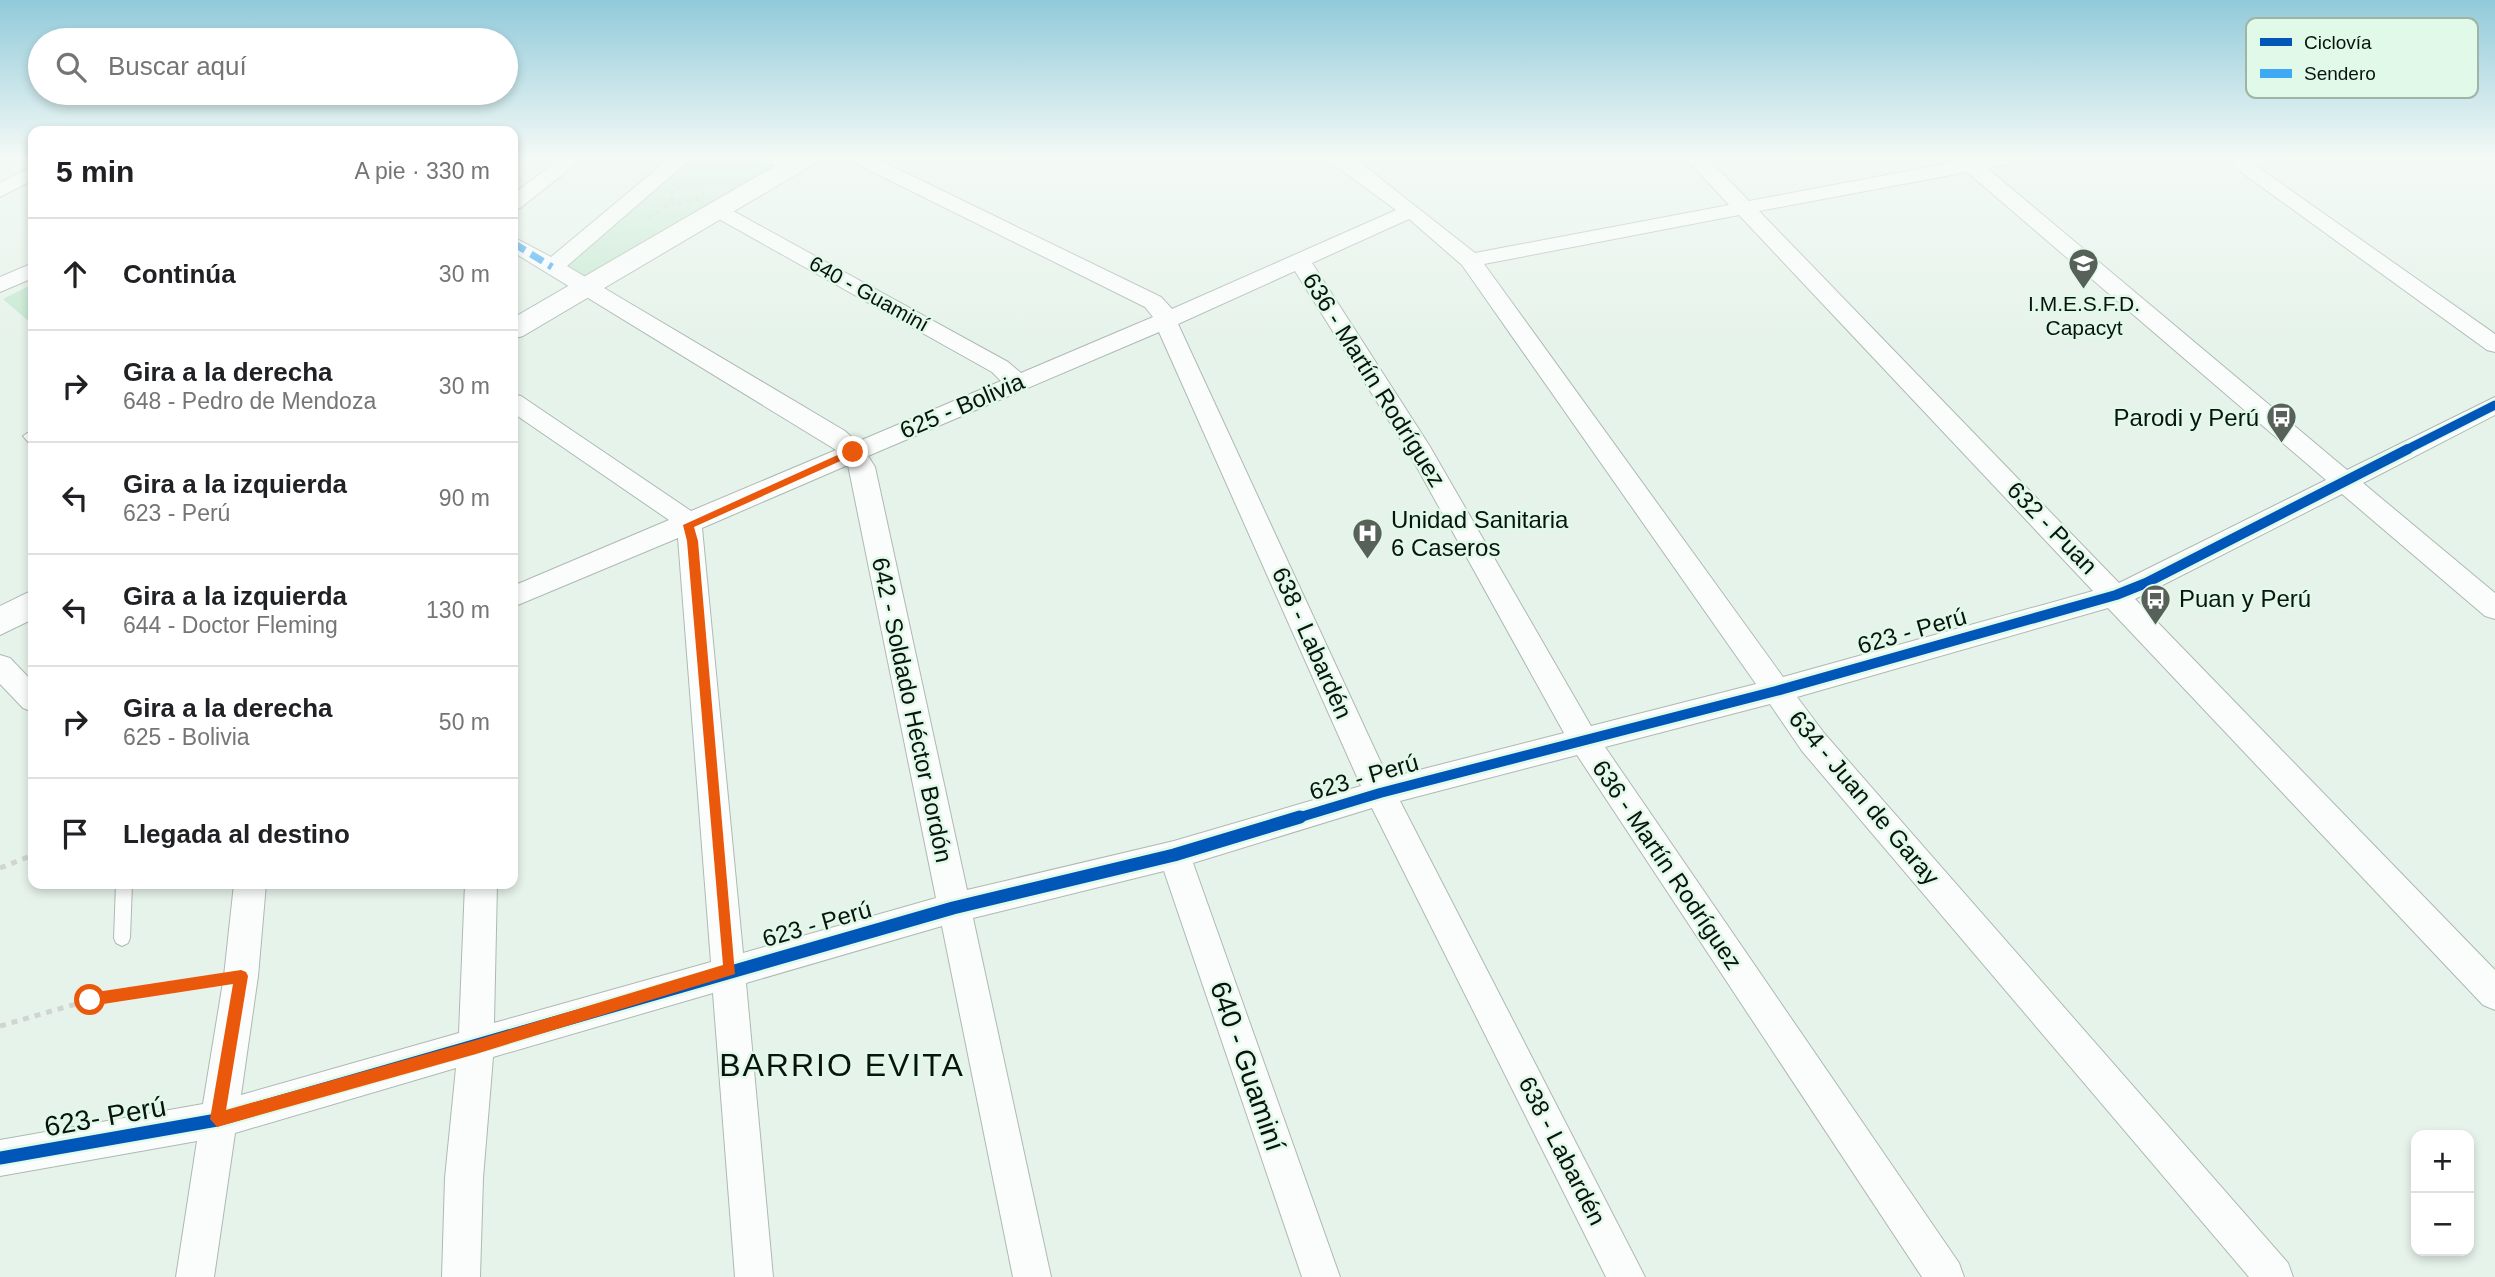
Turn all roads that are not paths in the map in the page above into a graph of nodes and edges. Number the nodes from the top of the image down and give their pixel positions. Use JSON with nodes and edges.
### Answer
{"nodes":[{"id":1,"x":613,"y":216,"type":"edge"},
{"id":2,"x":708,"y":216,"type":"edge"},
{"id":3,"x":728,"y":216,"type":"edge"},
{"id":4,"x":977,"y":216,"type":"edge"},
{"id":5,"x":1400,"y":216,"type":"edge"},
{"id":6,"x":1416,"y":216,"type":"edge"},
{"id":7,"x":1709,"y":216,"type":"edge"},
{"id":8,"x":1751,"y":216,"type":"edge"},
{"id":9,"x":2032,"y":216,"type":"edge"},
{"id":10,"x":2313,"y":216,"type":"edge"},
{"id":11,"x":518,"y":246,"type":"edge"},
{"id":12,"x":1470,"y":260,"type":"junction"},
{"id":13,"x":1300,"y":261,"type":"junction"},
{"id":14,"x":552,"y":267,"type":"junction"},
{"id":15,"x":28,"y":272,"type":"edge"},
{"id":16,"x":0,"y":285,"type":"edge"},
{"id":17,"x":587,"y":287,"type":"junction"},
{"id":18,"x":1167,"y":320,"type":"junction"},
{"id":19,"x":518,"y":327,"type":"edge"},
{"id":20,"x":2495,"y":345,"type":"edge"},
{"id":21,"x":1017,"y":383,"type":"junction"},
{"id":22,"x":518,"y":405,"type":"edge"},
{"id":23,"x":2495,"y":405,"type":"edge"},
{"id":24,"x":853,"y":452,"type":"junction"},
{"id":25,"x":2344,"y":480,"type":"junction"},
{"id":26,"x":688,"y":525,"type":"junction"},
{"id":27,"x":518,"y":595,"type":"edge"},
{"id":28,"x":2116,"y":595,"type":"junction"},
{"id":29,"x":28,"y":606,"type":"edge"},
{"id":30,"x":2495,"y":609,"type":"edge"},
{"id":31,"x":0,"y":622,"type":"edge"},
{"id":32,"x":0,"y":666,"type":"edge"},
{"id":33,"x":1776,"y":691,"type":"junction"},
{"id":34,"x":28,"y":695,"type":"edge"},
{"id":35,"x":1584,"y":741,"type":"junction"},
{"id":36,"x":1380,"y":793,"type":"junction"},
{"id":37,"x":1174,"y":855,"type":"junction"},
{"id":38,"x":124,"y":889,"type":"edge"},
{"id":39,"x":250,"y":889,"type":"edge"},
{"id":40,"x":481,"y":889,"type":"edge"},
{"id":41,"x":953,"y":908,"type":"junction"},
{"id":42,"x":122,"y":938,"type":"dead end"},
{"id":43,"x":730,"y":970,"type":"junction"},
{"id":44,"x":2495,"y":994,"type":"edge"},
{"id":45,"x":476,"y":1047,"type":"junction"},
{"id":46,"x":217,"y":1119,"type":"junction"},
{"id":47,"x":0,"y":1158,"type":"edge"},
{"id":48,"x":195,"y":1277,"type":"edge"},
{"id":49,"x":461,"y":1277,"type":"edge"},
{"id":50,"x":754,"y":1277,"type":"edge"},
{"id":51,"x":1032,"y":1277,"type":"edge"},
{"id":52,"x":1321,"y":1277,"type":"edge"},
{"id":53,"x":1626,"y":1277,"type":"edge"},
{"id":54,"x":1945,"y":1277,"type":"edge"},
{"id":55,"x":2274,"y":1277,"type":"edge"}],
"edges":[{"from":1,"to":14,"type":"street"},
{"from":2,"to":17,"type":"street"},
{"from":3,"to":21,"type":"street","name":"640 - Guaminí"},
{"from":4,"to":18,"type":"street","name":"638 - Labardén"},
{"from":5,"to":13,"type":"street","name":"625 - Bolivia"},
{"from":6,"to":12,"type":"street","name":"634 - Juan de Garay"},
{"from":7,"to":12,"type":"street"},
{"from":8,"to":28,"type":"street","name":"632 - Puan"},
{"from":9,"to":25,"type":"street"},
{"from":10,"to":20,"type":"street"},
{"from":11,"to":14,"type":"street"},
{"from":12,"to":33,"type":"street","name":"634 - Juan de Garay"},
{"from":13,"to":18,"type":"street","name":"625 - Bolivia"},
{"from":13,"to":35,"type":"street","name":"636 - Martín Rodríguez"},
{"from":14,"to":17,"type":"street"},
{"from":15,"to":16,"type":"street"},
{"from":17,"to":19,"type":"street"},
{"from":17,"to":24,"type":"street"},
{"from":18,"to":21,"type":"street","name":"625 - Bolivia"},
{"from":18,"to":36,"type":"street","name":"638 - Labardén"},
{"from":21,"to":24,"type":"street","name":"625 - Bolivia"},
{"from":22,"to":26,"type":"street"},
{"from":23,"to":25,"type":"street","name":"623 - Perú"},
{"from":24,"to":26,"type":"street","name":"625 - Bolivia"},
{"from":24,"to":41,"type":"street","name":"642 - Soldado Héctor Bordón"},
{"from":25,"to":28,"type":"street","name":"623 - Perú"},
{"from":25,"to":30,"type":"street"},
{"from":26,"to":27,"type":"street","name":"625 - Bolivia"},
{"from":26,"to":43,"type":"street"},
{"from":28,"to":33,"type":"street","name":"623 - Perú"},
{"from":28,"to":44,"type":"street","name":"632 - Puan"},
{"from":29,"to":31,"type":"street"},
{"from":32,"to":34,"type":"street"},
{"from":33,"to":35,"type":"street","name":"623 - Perú"},
{"from":33,"to":55,"type":"street","name":"634 - Juan de Garay"},
{"from":35,"to":36,"type":"street","name":"623 - Perú"},
{"from":35,"to":54,"type":"street","name":"636 - Martín Rodríguez"},
{"from":36,"to":37,"type":"street","name":"623 - Perú"},
{"from":36,"to":53,"type":"street","name":"638 - Labardén"},
{"from":37,"to":41,"type":"street","name":"623 - Perú"},
{"from":37,"to":52,"type":"street","name":"640 - Guaminí"},
{"from":38,"to":42,"type":"lane"},
{"from":39,"to":46,"type":"street"},
{"from":40,"to":45,"type":"street"},
{"from":41,"to":43,"type":"street","name":"623 - Perú"},
{"from":41,"to":51,"type":"street","name":"642 - Soldado Héctor Bordón"},
{"from":43,"to":45,"type":"street","name":"623 - Perú"},
{"from":43,"to":50,"type":"street"},
{"from":45,"to":46,"type":"street","name":"623 - Perú"},
{"from":45,"to":49,"type":"street"},
{"from":46,"to":47,"type":"street","name":"623- Perú"},
{"from":46,"to":48,"type":"street"}]}
